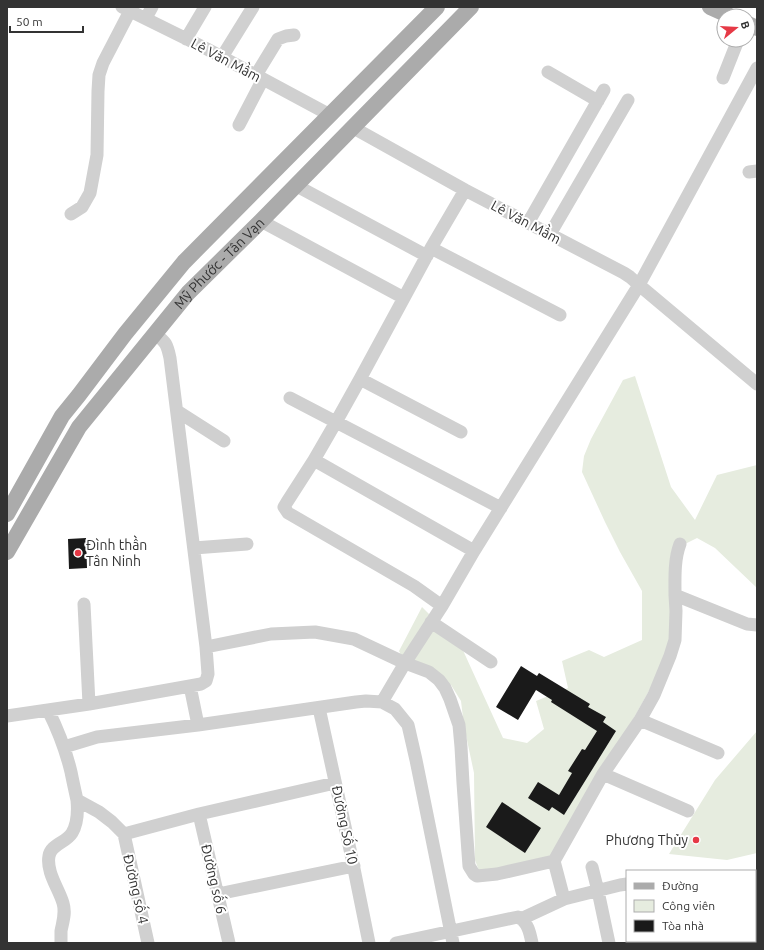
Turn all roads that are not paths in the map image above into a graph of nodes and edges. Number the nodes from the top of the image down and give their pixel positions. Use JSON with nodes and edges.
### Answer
{"nodes":[{"id":1,"x":205,"y":7,"type":"edge"},
{"id":2,"x":254,"y":7,"type":"edge"},
{"id":3,"x":437,"y":7,"type":"edge"},
{"id":4,"x":471,"y":7,"type":"edge"},
{"id":5,"x":126,"y":9,"type":"edge"},
{"id":6,"x":149,"y":13,"type":"edge"},
{"id":7,"x":294,"y":35,"type":"dead end"},
{"id":8,"x":186,"y":38,"type":"junction"},
{"id":9,"x":735,"y":48,"type":"edge"},
{"id":10,"x":222,"y":57,"type":"junction"},
{"id":11,"x":757,"y":68,"type":"edge"},
{"id":12,"x":548,"y":72,"type":"dead end"},
{"id":13,"x":259,"y":77,"type":"junction"},
{"id":14,"x":723,"y":78,"type":"dead end"},
{"id":15,"x":628,"y":100,"type":"dead end"},
{"id":16,"x":330,"y":115,"type":"junction"},
{"id":17,"x":239,"y":125,"type":"dead end"},
{"id":18,"x":352,"y":127,"type":"junction"},
{"id":19,"x":295,"y":185,"type":"junction"},
{"id":20,"x":465,"y":190,"type":"junction"},
{"id":21,"x":71,"y":214,"type":"dead end"},
{"id":22,"x":261,"y":221,"type":"junction"},
{"id":23,"x":528,"y":223,"type":"junction"},
{"id":24,"x":550,"y":234,"type":"junction"},
{"id":25,"x":429,"y":252,"type":"junction"},
{"id":26,"x":639,"y":285,"type":"junction"},
{"id":27,"x":404,"y":298,"type":"junction"},
{"id":28,"x":560,"y":315,"type":"dead end"},
{"id":29,"x":155,"y":334,"type":"junction"},
{"id":30,"x":360,"y":379,"type":"junction"},
{"id":31,"x":757,"y":384,"type":"edge"},
{"id":32,"x":290,"y":398,"type":"dead end"},
{"id":33,"x":177,"y":411,"type":"junction"},
{"id":34,"x":336,"y":422,"type":"junction"},
{"id":35,"x":461,"y":432,"type":"dead end"},
{"id":36,"x":224,"y":441,"type":"dead end"},
{"id":37,"x":314,"y":460,"type":"junction"},
{"id":38,"x":501,"y":508,"type":"junction"},
{"id":39,"x":7,"y":514,"type":"edge"},
{"id":40,"x":248,"y":544,"type":"dead end"},
{"id":41,"x":680,"y":544,"type":"dead end"},
{"id":42,"x":194,"y":548,"type":"junction"},
{"id":43,"x":474,"y":550,"type":"junction"},
{"id":44,"x":7,"y":552,"type":"edge"},
{"id":45,"x":675,"y":595,"type":"junction"},
{"id":46,"x":84,"y":604,"type":"dead end"},
{"id":47,"x":442,"y":606,"type":"junction"},
{"id":48,"x":431,"y":622,"type":"junction"},
{"id":49,"x":757,"y":625,"type":"edge"},
{"id":50,"x":206,"y":647,"type":"junction"},
{"id":51,"x":491,"y":662,"type":"dead end"},
{"id":52,"x":405,"y":663,"type":"junction"},
{"id":53,"x":190,"y":686,"type":"junction"},
{"id":54,"x":382,"y":702,"type":"junction"},
{"id":55,"x":89,"y":704,"type":"junction"},
{"id":56,"x":319,"y":708,"type":"junction"},
{"id":57,"x":48,"y":710,"type":"junction"},
{"id":58,"x":7,"y":716,"type":"edge"},
{"id":59,"x":640,"y":720,"type":"junction"},
{"id":60,"x":198,"y":725,"type":"junction"},
{"id":61,"x":64,"y":747,"type":"junction"},
{"id":62,"x":718,"y":753,"type":"dead end"},
{"id":63,"x":604,"y":774,"type":"junction"},
{"id":64,"x":335,"y":783,"type":"junction"},
{"id":65,"x":77,"y":800,"type":"junction"},
{"id":66,"x":688,"y":811,"type":"dead end"},
{"id":67,"x":200,"y":814,"type":"junction"},
{"id":68,"x":124,"y":834,"type":"junction"},
{"id":69,"x":554,"y":861,"type":"junction"},
{"id":70,"x":354,"y":866,"type":"junction"},
{"id":71,"x":592,"y":867,"type":"dead end"},
{"id":72,"x":626,"y":884,"type":"edge"},
{"id":73,"x":598,"y":891,"type":"junction"},
{"id":74,"x":218,"y":894,"type":"junction"},
{"id":75,"x":564,"y":899,"type":"junction"},
{"id":76,"x":522,"y":919,"type":"junction"},
{"id":77,"x":452,"y":937,"type":"edge"},
{"id":78,"x":61,"y":943,"type":"edge"},
{"id":79,"x":148,"y":943,"type":"edge"},
{"id":80,"x":229,"y":943,"type":"edge"},
{"id":81,"x":369,"y":943,"type":"edge"},
{"id":82,"x":396,"y":943,"type":"edge"},
{"id":83,"x":532,"y":943,"type":"edge"},
{"id":84,"x":609,"y":943,"type":"edge"}],
"edges":[{"from":1,"to":8,"type":"street"},
{"from":2,"to":10,"type":"street"},
{"from":3,"to":16,"type":"main road","name":"Mỹ Phước - Tân Vạn"},
{"from":4,"to":18,"type":"main road","name":"Mỹ Phước - Tân Vạn"},
{"from":5,"to":6,"type":"street","name":"Lê Văn Mầm"},
{"from":5,"to":21,"type":"street"},
{"from":6,"to":8,"type":"street","name":"Lê Văn Mầm"},
{"from":7,"to":13,"type":"street"},
{"from":8,"to":10,"type":"street","name":"Lê Văn Mầm"},
{"from":9,"to":14,"type":"street"},
{"from":10,"to":13,"type":"street","name":"Lê Văn Mầm"},
{"from":11,"to":26,"type":"street"},
{"from":12,"to":23,"type":"street"},
{"from":13,"to":16,"type":"street","name":"Lê Văn Mầm"},
{"from":13,"to":17,"type":"street"},
{"from":15,"to":24,"type":"street"},
{"from":16,"to":39,"type":"main road","name":"Mỹ Phước - Tân Vạn"},
{"from":18,"to":19,"type":"main road","name":"Mỹ Phước - Tân Vạn"},
{"from":18,"to":20,"type":"street","name":"Lê Văn Mầm"},
{"from":19,"to":22,"type":"main road","name":"Mỹ Phước - Tân Vạn"},
{"from":19,"to":25,"type":"street"},
{"from":20,"to":23,"type":"street","name":"Lê Văn Mầm"},
{"from":20,"to":25,"type":"street"},
{"from":22,"to":27,"type":"street"},
{"from":22,"to":29,"type":"main road","name":"Mỹ Phước - Tân Vạn"},
{"from":23,"to":24,"type":"street","name":"Lê Văn Mầm"},
{"from":24,"to":26,"type":"street","name":"Lê Văn Mầm"},
{"from":25,"to":27,"type":"street"},
{"from":25,"to":28,"type":"street"},
{"from":26,"to":31,"type":"street","name":"Lê Văn Mầm"},
{"from":26,"to":38,"type":"street"},
{"from":27,"to":30,"type":"street"},
{"from":29,"to":33,"type":"street"},
{"from":29,"to":44,"type":"main road","name":"Mỹ Phước - Tân Vạn"},
{"from":30,"to":34,"type":"street"},
{"from":30,"to":35,"type":"street"},
{"from":32,"to":34,"type":"street"},
{"from":33,"to":36,"type":"street"},
{"from":33,"to":42,"type":"street"},
{"from":34,"to":37,"type":"street"},
{"from":34,"to":38,"type":"street"},
{"from":37,"to":43,"type":"street"},
{"from":37,"to":47,"type":"street"},
{"from":38,"to":43,"type":"street"},
{"from":40,"to":42,"type":"street"},
{"from":41,"to":45,"type":"street"},
{"from":42,"to":50,"type":"street"},
{"from":43,"to":47,"type":"street"},
{"from":45,"to":49,"type":"street"},
{"from":45,"to":59,"type":"street"},
{"from":46,"to":55,"type":"street"},
{"from":47,"to":48,"type":"street"},
{"from":48,"to":51,"type":"street"},
{"from":48,"to":52,"type":"street"},
{"from":50,"to":52,"type":"street"},
{"from":50,"to":53,"type":"street"},
{"from":52,"to":54,"type":"street"},
{"from":52,"to":69,"type":"street"},
{"from":53,"to":55,"type":"street"},
{"from":53,"to":60,"type":"street"},
{"from":54,"to":56,"type":"street"},
{"from":54,"to":77,"type":"street"},
{"from":55,"to":57,"type":"street"},
{"from":56,"to":60,"type":"street"},
{"from":56,"to":64,"type":"street","name":"Đường Số 10"},
{"from":57,"to":58,"type":"street"},
{"from":57,"to":61,"type":"street"},
{"from":59,"to":62,"type":"street"},
{"from":59,"to":63,"type":"street"},
{"from":60,"to":61,"type":"street"},
{"from":61,"to":65,"type":"street"},
{"from":63,"to":66,"type":"street"},
{"from":63,"to":69,"type":"street"},
{"from":64,"to":67,"type":"street"},
{"from":64,"to":70,"type":"street","name":"Đường Số 10"},
{"from":65,"to":68,"type":"street"},
{"from":65,"to":78,"type":"street"},
{"from":67,"to":68,"type":"street"},
{"from":67,"to":74,"type":"street","name":"Đường số 6"},
{"from":68,"to":79,"type":"street","name":"Đường số 4"},
{"from":69,"to":75,"type":"street"},
{"from":70,"to":74,"type":"street"},
{"from":70,"to":81,"type":"street","name":"Đường Số 10"},
{"from":71,"to":73,"type":"street"},
{"from":72,"to":73,"type":"street"},
{"from":73,"to":75,"type":"street"},
{"from":73,"to":84,"type":"street"},
{"from":74,"to":80,"type":"street","name":"Đường số 6"},
{"from":75,"to":76,"type":"street"},
{"from":76,"to":77,"type":"street"},
{"from":76,"to":83,"type":"street"},
{"from":77,"to":82,"type":"street"}]}
